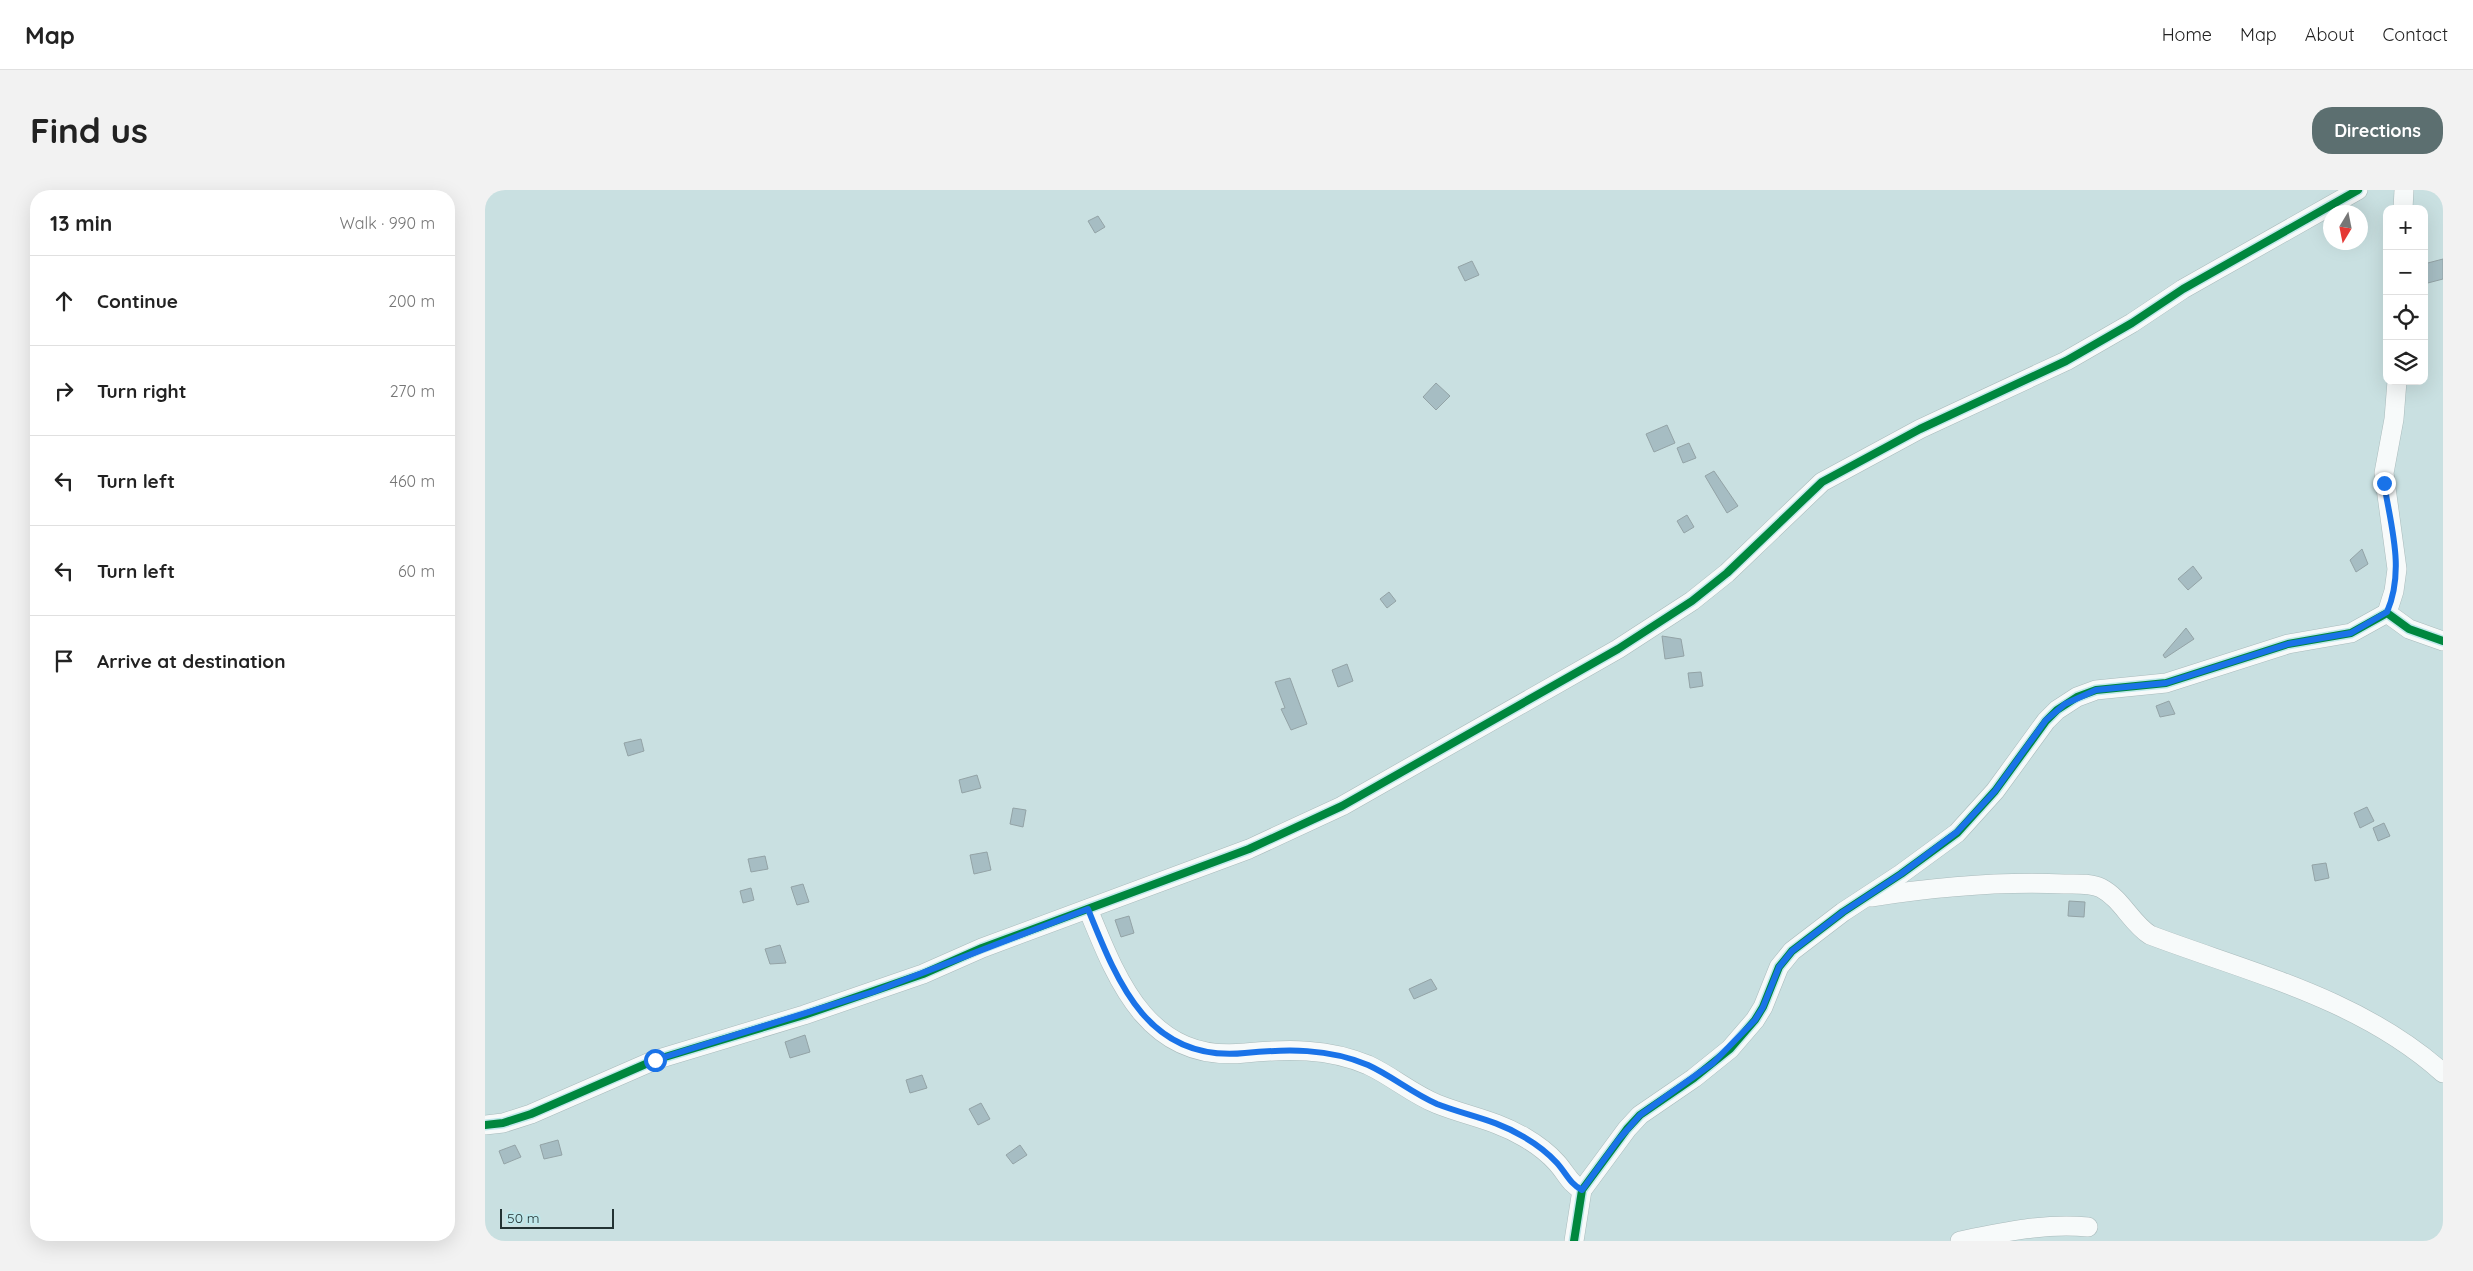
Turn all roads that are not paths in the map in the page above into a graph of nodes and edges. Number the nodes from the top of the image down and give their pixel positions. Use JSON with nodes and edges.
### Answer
{"nodes":[{"id":1,"x":2358,"y":190,"type":"edge"},
{"id":2,"x":2404,"y":190,"type":"edge"},
{"id":3,"x":2403,"y":205,"type":"edge"},
{"id":4,"x":2397,"y":385,"type":"edge"},
{"id":5,"x":2387,"y":612,"type":"junction"},
{"id":6,"x":2443,"y":641,"type":"edge"},
{"id":7,"x":1866,"y":898,"type":"junction"},
{"id":8,"x":1088,"y":909,"type":"junction"},
{"id":9,"x":2443,"y":1073,"type":"edge"},
{"id":10,"x":485,"y":1125,"type":"edge"},
{"id":11,"x":1582,"y":1190,"type":"junction"},
{"id":12,"x":2088,"y":1227,"type":"dead end"},
{"id":13,"x":1574,"y":1241,"type":"edge"},
{"id":14,"x":1960,"y":1241,"type":"edge"}],
"edges":[{"from":1,"to":8,"type":"street"},
{"from":2,"to":3,"type":"street"},
{"from":4,"to":5,"type":"street"},
{"from":5,"to":6,"type":"street"},
{"from":5,"to":7,"type":"street"},
{"from":7,"to":9,"type":"street"},
{"from":7,"to":11,"type":"street"},
{"from":8,"to":10,"type":"street"},
{"from":8,"to":11,"type":"street"},
{"from":11,"to":13,"type":"street"},
{"from":12,"to":14,"type":"street"}]}
